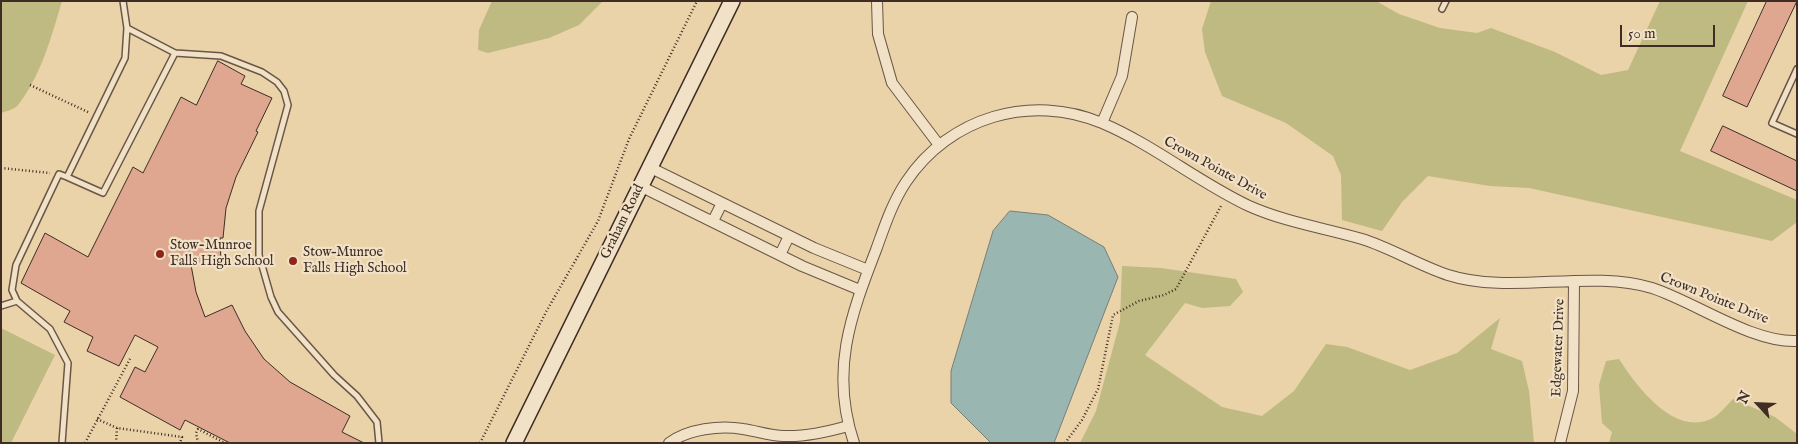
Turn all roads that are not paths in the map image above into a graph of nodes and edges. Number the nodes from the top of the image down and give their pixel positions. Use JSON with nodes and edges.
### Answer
{"nodes":[{"id":1,"x":123,"y":1,"type":"edge"},
{"id":2,"x":732,"y":1,"type":"edge"},
{"id":3,"x":877,"y":1,"type":"edge"},
{"id":4,"x":1446,"y":1,"type":"edge"},
{"id":5,"x":1442,"y":10,"type":"dead end"},
{"id":6,"x":1132,"y":17,"type":"dead end"},
{"id":7,"x":127,"y":28,"type":"junction"},
{"id":8,"x":175,"y":53,"type":"junction"},
{"id":9,"x":1797,"y":69,"type":"edge"},
{"id":10,"x":1102,"y":123,"type":"junction"},
{"id":11,"x":1797,"y":134,"type":"edge"},
{"id":12,"x":939,"y":145,"type":"junction"},
{"id":13,"x":650,"y":167,"type":"junction"},
{"id":14,"x":68,"y":177,"type":"junction"},
{"id":15,"x":640,"y":186,"type":"junction"},
{"id":16,"x":722,"y":203,"type":"junction"},
{"id":17,"x":713,"y":221,"type":"junction"},
{"id":18,"x":789,"y":236,"type":"junction"},
{"id":19,"x":780,"y":256,"type":"junction"},
{"id":20,"x":868,"y":270,"type":"junction"},
{"id":21,"x":1574,"y":282,"type":"junction"},
{"id":22,"x":860,"y":290,"type":"junction"},
{"id":23,"x":17,"y":301,"type":"junction"},
{"id":24,"x":1,"y":306,"type":"edge"},
{"id":25,"x":1797,"y":341,"type":"edge"},
{"id":26,"x":848,"y":426,"type":"junction"},
{"id":27,"x":62,"y":443,"type":"edge"},
{"id":28,"x":380,"y":443,"type":"edge"},
{"id":29,"x":514,"y":443,"type":"edge"},
{"id":30,"x":669,"y":443,"type":"edge"},
{"id":31,"x":854,"y":443,"type":"edge"},
{"id":32,"x":1560,"y":443,"type":"edge"}],
"edges":[{"from":1,"to":7,"type":"lane"},
{"from":2,"to":13,"type":"main road","name":"Graham Road"},
{"from":3,"to":12,"type":"street"},
{"from":4,"to":5,"type":"lane"},
{"from":6,"to":10,"type":"street"},
{"from":7,"to":8,"type":"lane"},
{"from":7,"to":14,"type":"lane"},
{"from":8,"to":14,"type":"lane"},
{"from":8,"to":28,"type":"lane"},
{"from":9,"to":11,"type":"lane"},
{"from":10,"to":12,"type":"street","name":"Crown Pointe Drive"},
{"from":10,"to":21,"type":"street","name":"Crown Pointe Drive"},
{"from":12,"to":20,"type":"street","name":"Crown Pointe Drive"},
{"from":13,"to":15,"type":"main road","name":"Graham Road"},
{"from":13,"to":16,"type":"street"},
{"from":14,"to":23,"type":"lane"},
{"from":15,"to":17,"type":"street"},
{"from":15,"to":29,"type":"main road","name":"Graham Road"},
{"from":16,"to":17,"type":"street"},
{"from":16,"to":18,"type":"street"},
{"from":17,"to":19,"type":"street"},
{"from":18,"to":19,"type":"street"},
{"from":18,"to":20,"type":"street"},
{"from":19,"to":22,"type":"street"},
{"from":20,"to":22,"type":"street","name":"Crown Pointe Drive"},
{"from":21,"to":25,"type":"street","name":"Crown Pointe Drive"},
{"from":21,"to":32,"type":"street","name":"Edgewater Drive"},
{"from":22,"to":26,"type":"street","name":"Crown Pointe Drive"},
{"from":23,"to":24,"type":"lane"},
{"from":23,"to":27,"type":"lane"},
{"from":26,"to":30,"type":"street"},
{"from":26,"to":31,"type":"street","name":"Crown Pointe Drive"}]}
